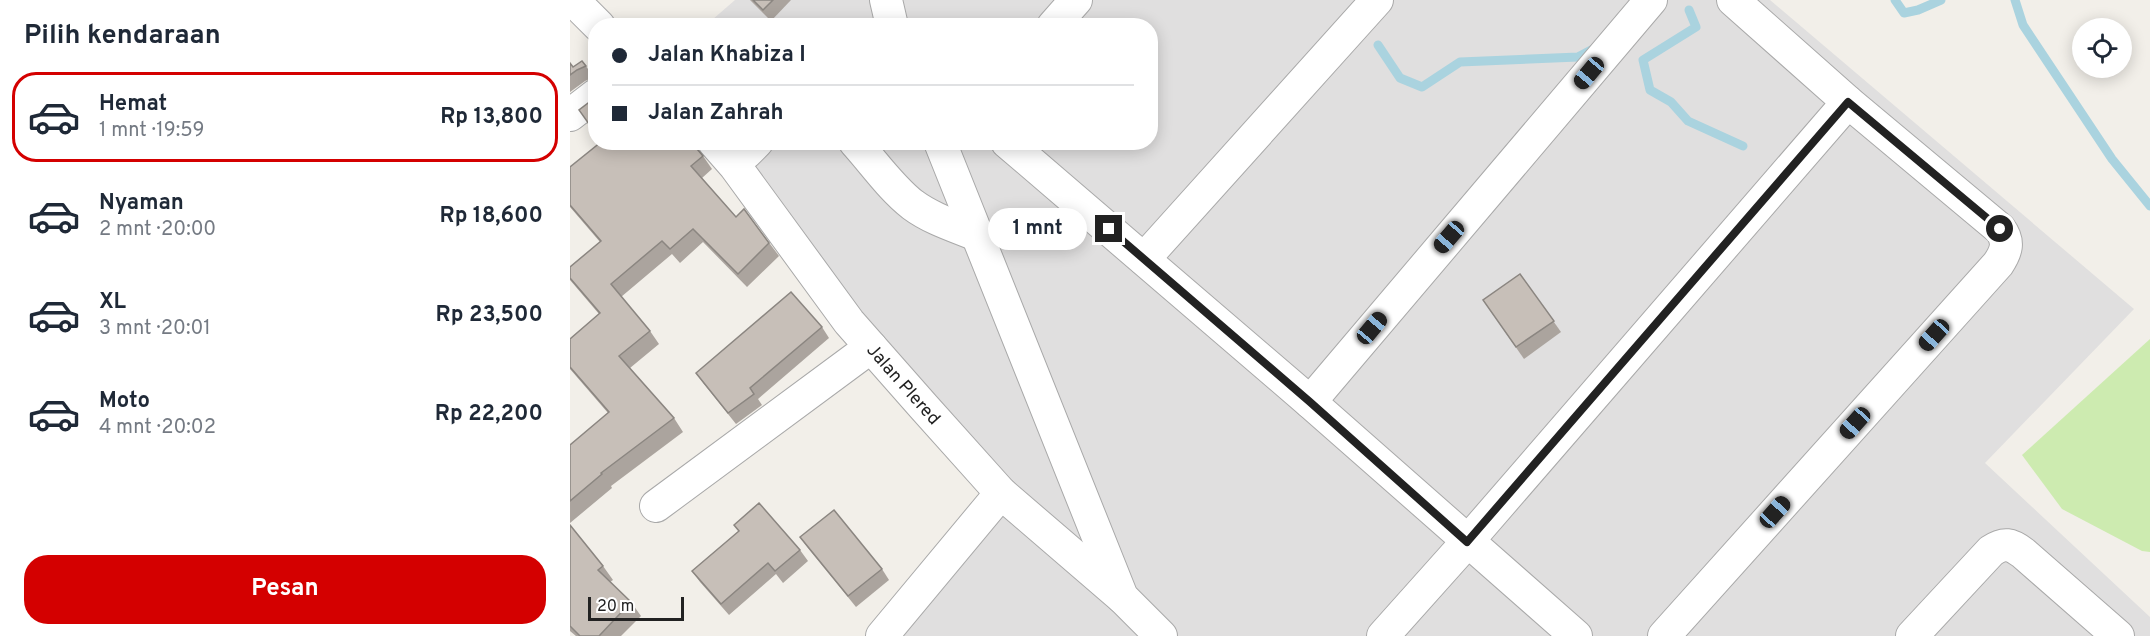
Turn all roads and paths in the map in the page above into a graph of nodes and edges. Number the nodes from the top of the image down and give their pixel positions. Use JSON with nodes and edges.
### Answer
{"nodes":[{"id":1,"x":573,"y":0,"type":"edge"},
{"id":2,"x":886,"y":0,"type":"edge"},
{"id":3,"x":1076,"y":0,"type":"edge"},
{"id":4,"x":1377,"y":0,"type":"edge"},
{"id":5,"x":1651,"y":0,"type":"edge"},
{"id":6,"x":1733,"y":0,"type":"edge"},
{"id":7,"x":591,"y":18,"type":"edge"},
{"id":8,"x":890,"y":18,"type":"edge"},
{"id":9,"x":1060,"y":18,"type":"edge"},
{"id":10,"x":588,"y":101,"type":"edge"},
{"id":11,"x":1848,"y":102,"type":"junction"},
{"id":12,"x":570,"y":115,"type":"edge"},
{"id":13,"x":721,"y":150,"type":"edge"},
{"id":14,"x":862,"y":150,"type":"edge"},
{"id":15,"x":943,"y":150,"type":"edge"},
{"id":16,"x":1016,"y":150,"type":"edge"},
{"id":17,"x":977,"y":235,"type":"junction"},
{"id":18,"x":1144,"y":259,"type":"junction"},
{"id":19,"x":871,"y":347,"type":"junction"},
{"id":20,"x":1310,"y":402,"type":"junction"},
{"id":21,"x":1001,"y":493,"type":"junction"},
{"id":22,"x":656,"y":506,"type":"dead end"},
{"id":23,"x":1467,"y":542,"type":"junction"},
{"id":24,"x":1122,"y":597,"type":"junction"},
{"id":25,"x":882,"y":636,"type":"edge"},
{"id":26,"x":1161,"y":636,"type":"edge"},
{"id":27,"x":1383,"y":636,"type":"edge"},
{"id":28,"x":1576,"y":636,"type":"edge"},
{"id":29,"x":1664,"y":636,"type":"edge"},
{"id":30,"x":1912,"y":636,"type":"edge"},
{"id":31,"x":2118,"y":636,"type":"edge"}],
"edges":[{"from":1,"to":7,"type":"street"},
{"from":2,"to":8,"type":"street"},
{"from":3,"to":9,"type":"street"},
{"from":4,"to":18,"type":"street"},
{"from":5,"to":20,"type":"street"},
{"from":6,"to":11,"type":"street"},
{"from":10,"to":12,"type":"street"},
{"from":11,"to":23,"type":"street"},
{"from":11,"to":29,"type":"street"},
{"from":13,"to":19,"type":"street","name":"Jalan Plered"},
{"from":14,"to":17,"type":"street"},
{"from":15,"to":17,"type":"street"},
{"from":16,"to":18,"type":"street"},
{"from":17,"to":24,"type":"street"},
{"from":18,"to":20,"type":"street"},
{"from":19,"to":21,"type":"street","name":"Jalan Plered"},
{"from":19,"to":22,"type":"street"},
{"from":20,"to":23,"type":"street"},
{"from":21,"to":24,"type":"street","name":"Jalan Plered"},
{"from":21,"to":25,"type":"street"},
{"from":23,"to":27,"type":"street"},
{"from":23,"to":28,"type":"street"},
{"from":24,"to":26,"type":"street","name":"Jalan Plered"},
{"from":30,"to":31,"type":"street"}]}
